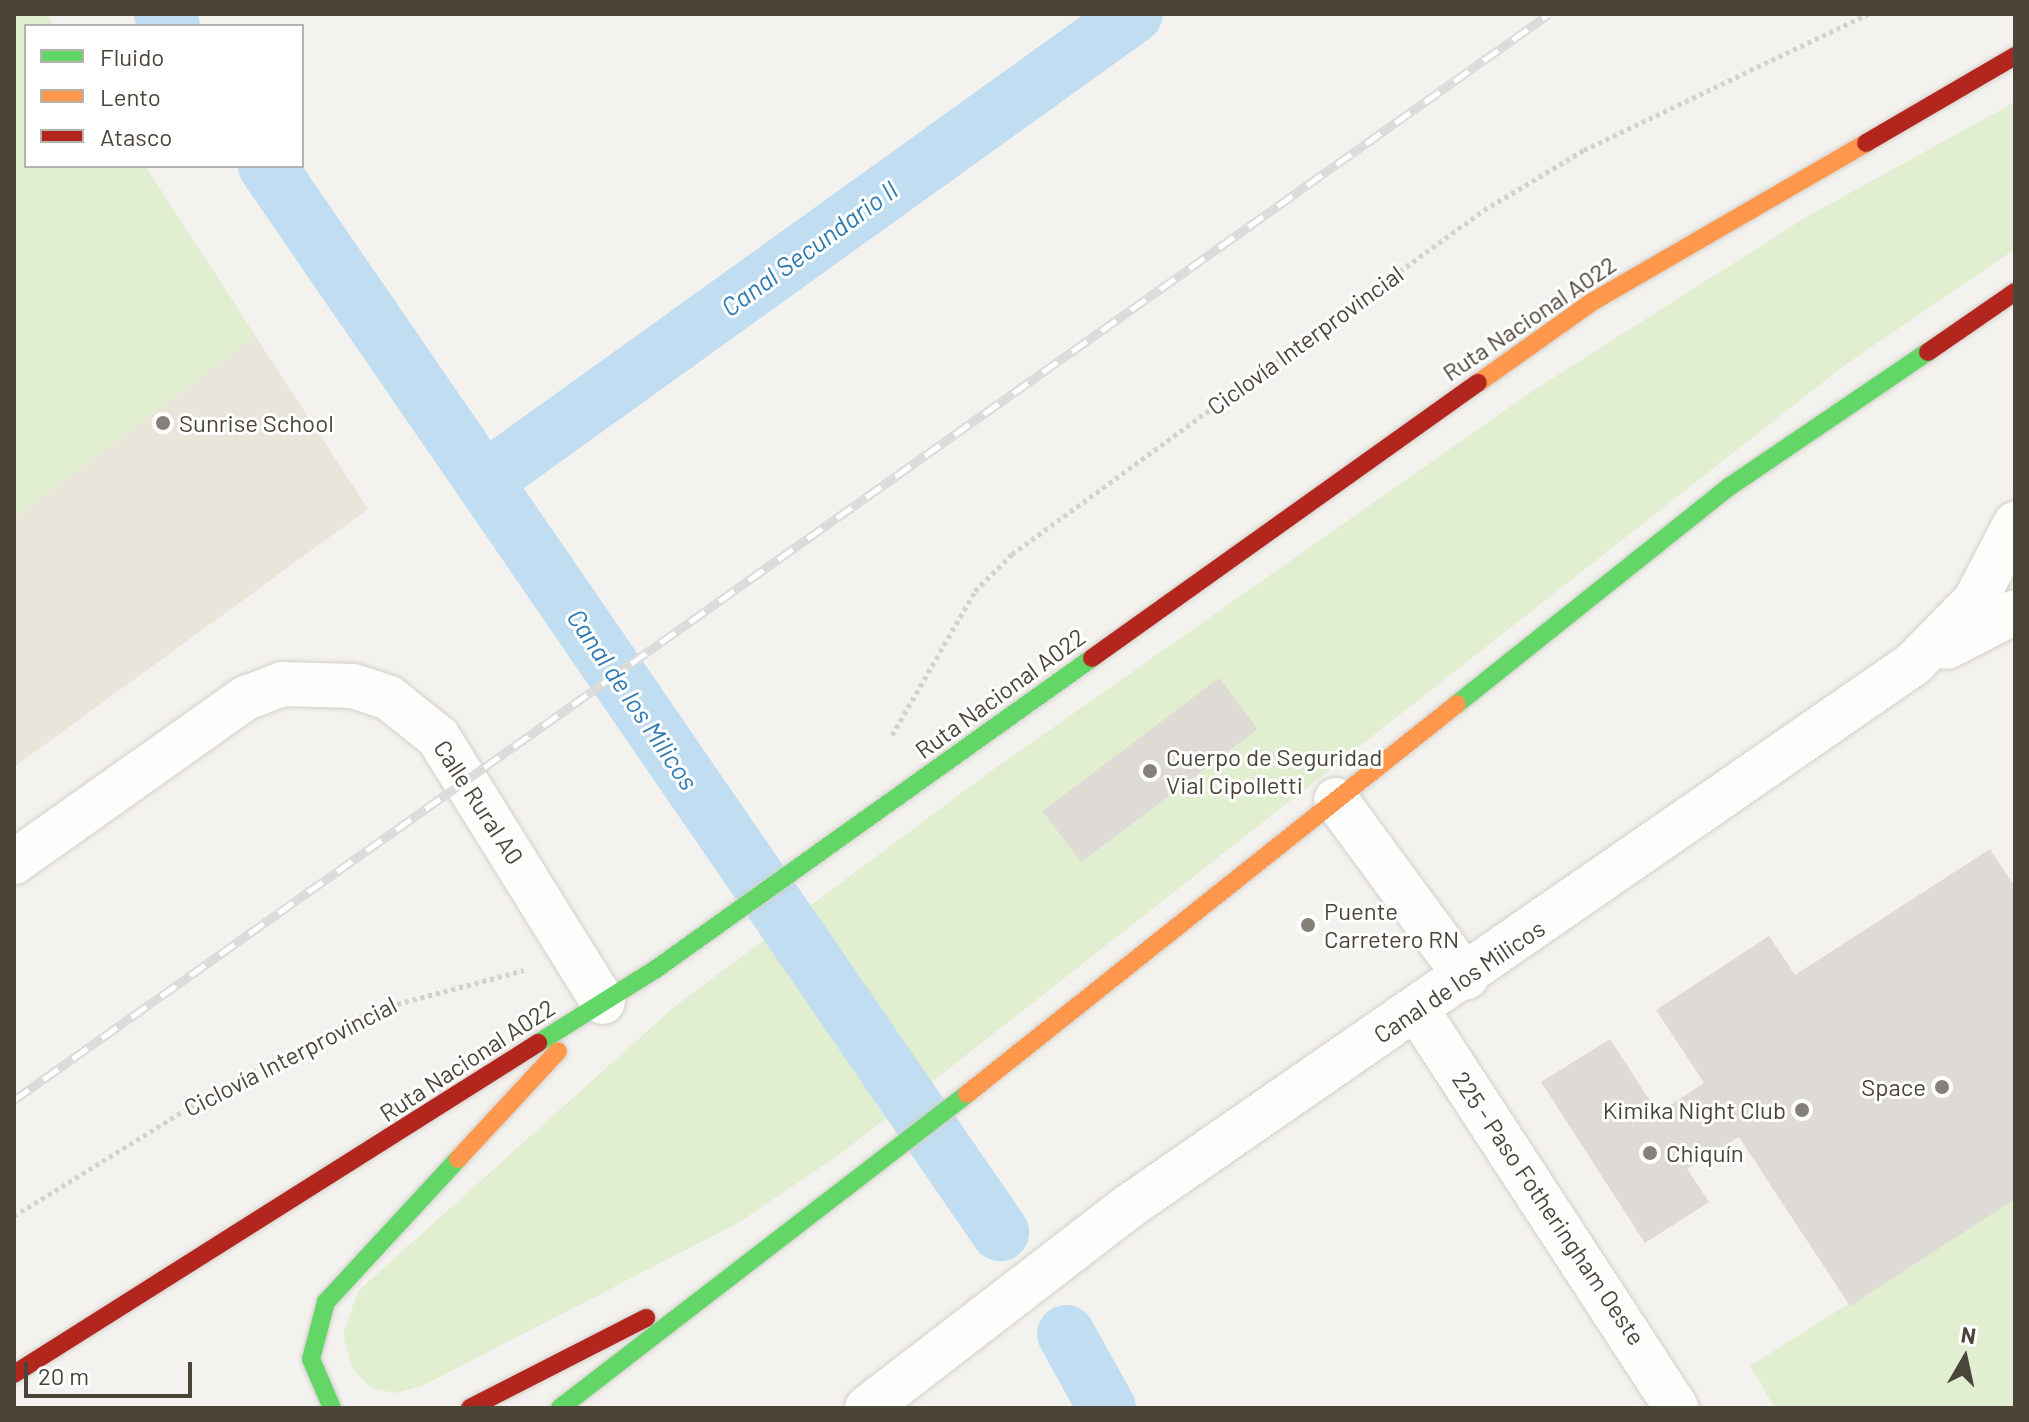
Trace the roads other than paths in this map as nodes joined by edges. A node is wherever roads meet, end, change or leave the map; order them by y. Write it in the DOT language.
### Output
graph roads {
  1 [pos="2015,56"];
  2 [pos="2015,292"];
  3 [pos="2015,524"];
  4 [pos="2015,612"];
  5 [pos="1913,664"];
  6 [pos="1336,800"];
  7 [pos="14,862"];
  8 [pos="1466,977"];
  9 [pos="603,1002"];
  10 [pos="1417,1010"];
  11 [pos="757,1261"];
  12 [pos="14,1374"];
  13 [pos="332,1408"];
  14 [pos="470,1408"];
  15 [pos="560,1408"];
  16 [pos="867,1408"];
  17 [pos="1676,1408"];
  1 -- 9 [label="highway, Ruta Nacional A022"];
  2 -- 6 [label="highway"];
  3 -- 5 [label="street, Canal de los Milicos"];
  4 -- 5 [label="street"];
  5 -- 8 [label="street, Canal de los Milicos"];
  6 -- 8 [label="street"];
  6 -- 11 [label="highway"];
  7 -- 9 [label="street, Calle Rural A0"];
  8 -- 10 [label="street, Canal de los Milicos"];
  9 -- 12 [label="highway, Ruta Nacional A022"];
  9 -- 13 [label="highway"];
  10 -- 16 [label="street, Canal de los Milicos"];
  10 -- 17 [label="street, 225 - Paso Fotheringham Oeste"];
  11 -- 14 [label="highway"];
  11 -- 15 [label="highway"];
}
